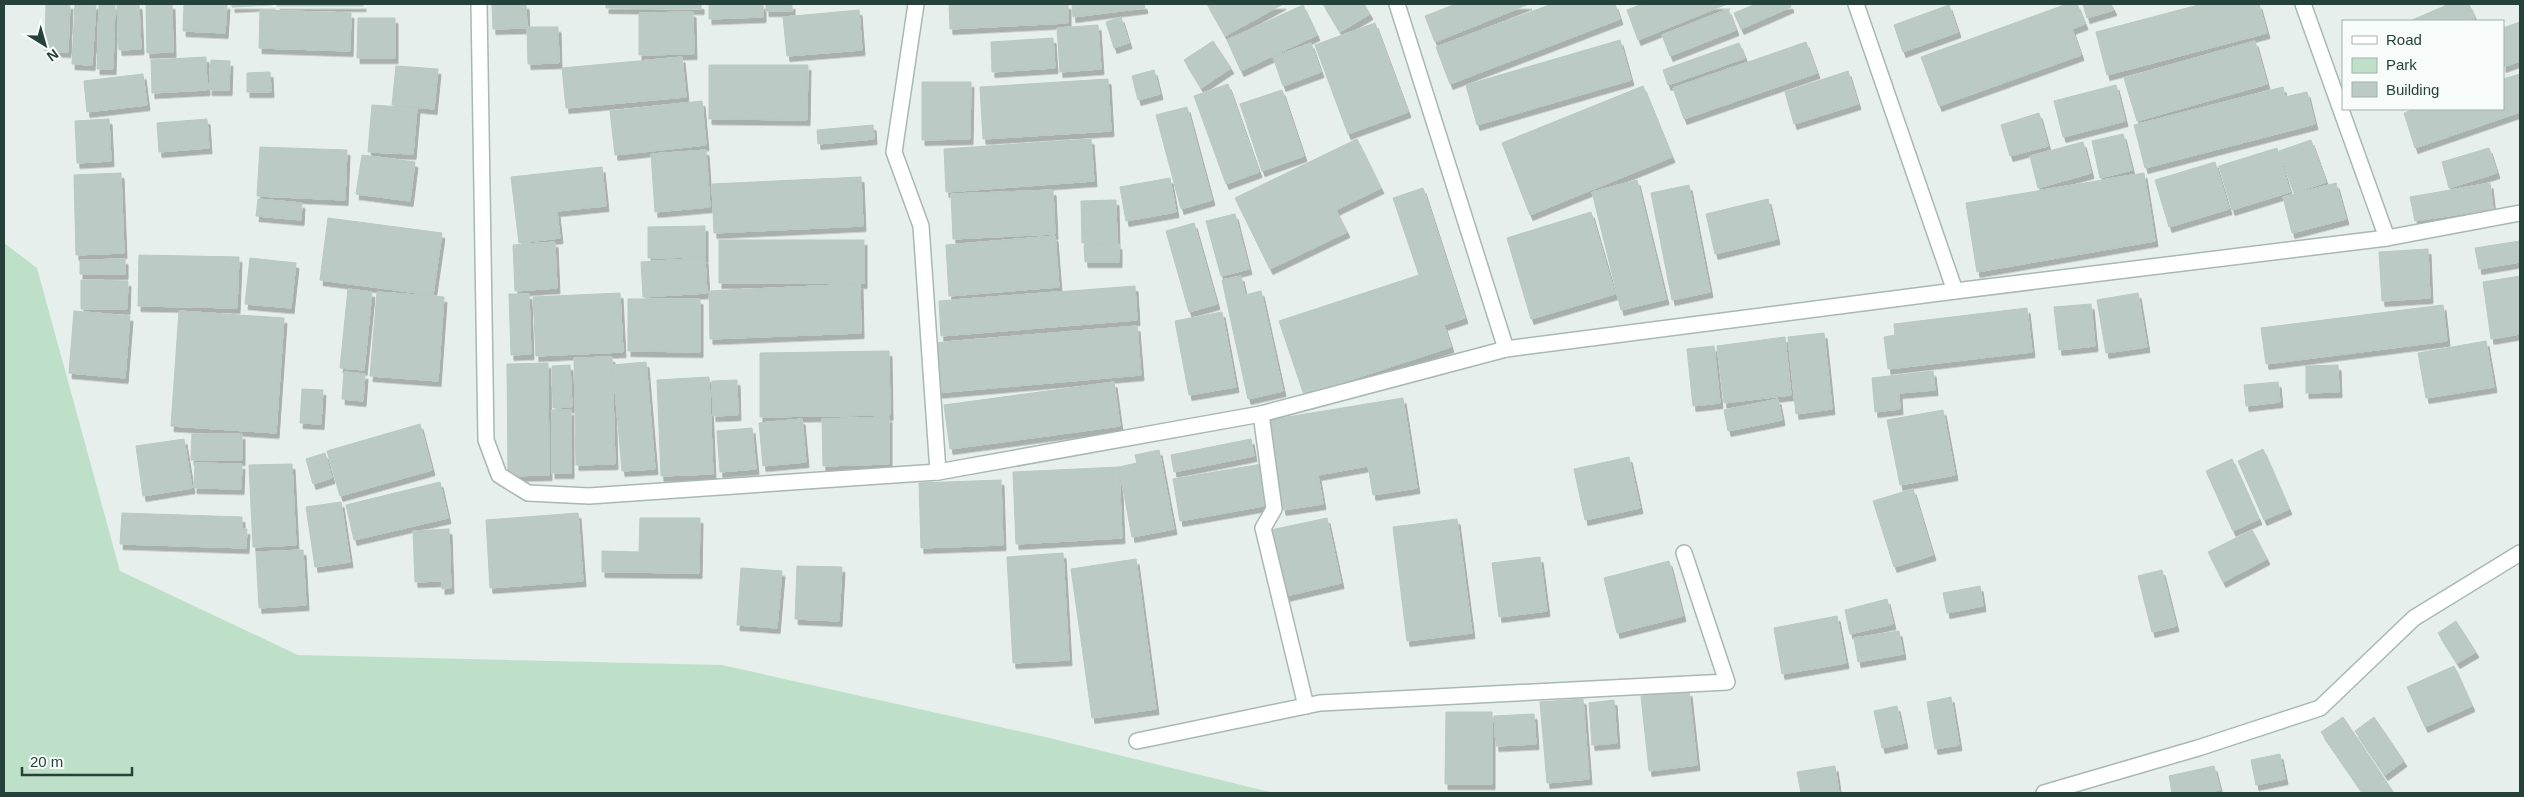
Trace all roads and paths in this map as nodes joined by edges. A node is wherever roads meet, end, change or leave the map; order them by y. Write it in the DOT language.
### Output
graph roads {
  1 [pos="479,4"];
  2 [pos="916,4"];
  3 [pos="1397,4"];
  4 [pos="1856,4"];
  5 [pos="2303,4"];
  6 [pos="2520,213"];
  7 [pos="2387,238"];
  8 [pos="1955,291"];
  9 [pos="1506,350"];
  10 [pos="1261,414"];
  11 [pos="938,472"];
  12 [pos="1684,553"];
  13 [pos="2520,553"];
  14 [pos="1306,706"];
  15 [pos="1137,741"];
  16 [pos="2044,793"];
  1 -- 11 [label="street"];
  2 -- 11 [label="street"];
  3 -- 9 [label="street"];
  4 -- 8 [label="street"];
  5 -- 7 [label="street"];
  6 -- 7 [label="street"];
  7 -- 8 [label="street"];
  8 -- 9 [label="street"];
  9 -- 10 [label="street"];
  10 -- 11 [label="street"];
  10 -- 14 [label="street"];
  12 -- 14 [label="street"];
  13 -- 16 [label="street"];
  14 -- 15 [label="street"];
}
